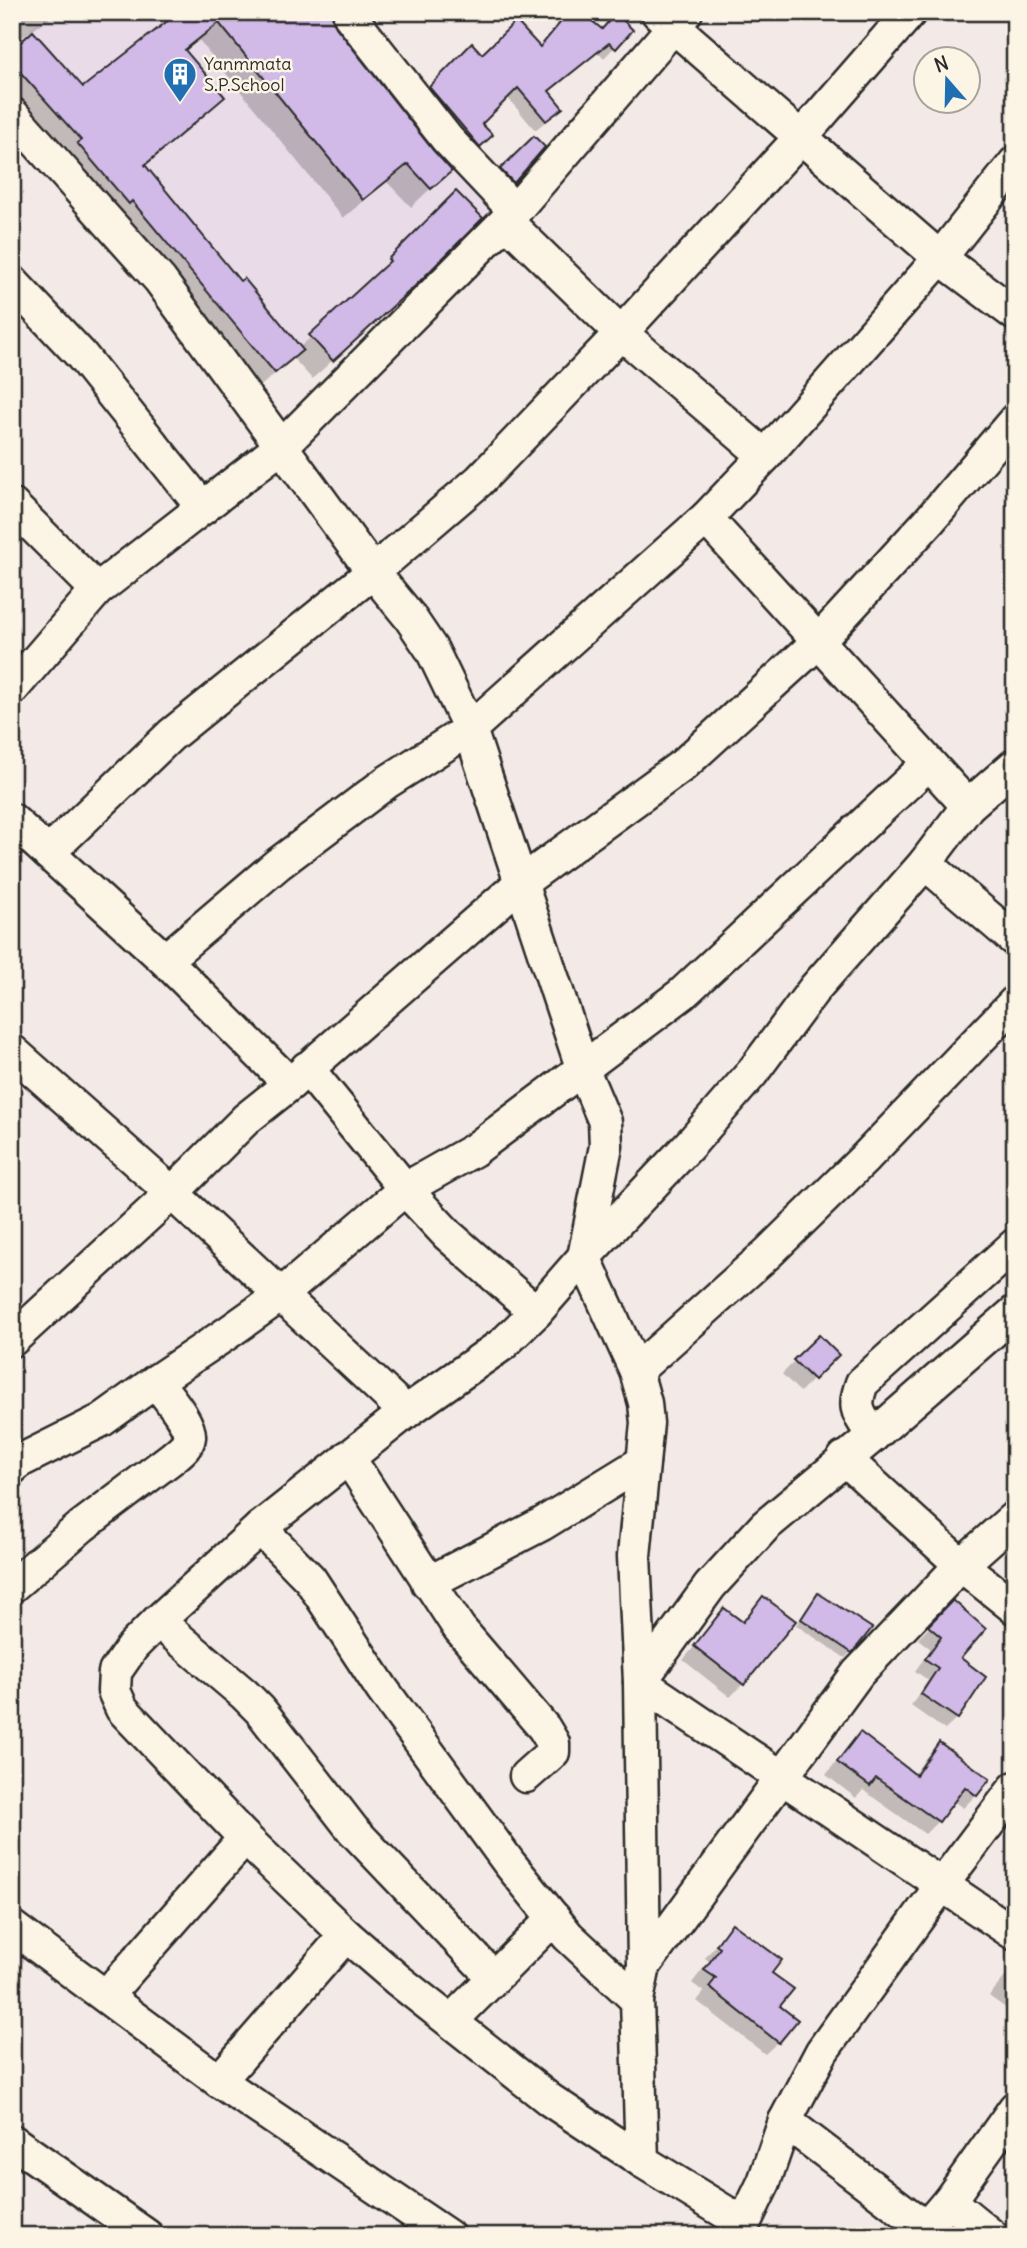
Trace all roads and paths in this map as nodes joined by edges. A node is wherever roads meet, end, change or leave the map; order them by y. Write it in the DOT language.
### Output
graph roads {
  1 [pos="350,12"];
  2 [pos="910,12"];
  3 [pos="672,17"];
  4 [pos="12,114"];
  5 [pos="801,137"];
  6 [pos="1015,163"];
  7 [pos="511,216"];
  8 [pos="940,258"];
  9 [pos="12,282"];
  10 [pos="1015,314"];
  11 [pos="621,333"];
  12 [pos="1015,420"];
  13 [pos="282,446"];
  14 [pos="765,456"];
  15 [pos="12,505"];
  16 [pos="203,508"];
  17 [pos="706,518"];
  18 [pos="373,572"];
  19 [pos="97,590"];
  20 [pos="818,641"];
  21 [pos="12,689"];
  22 [pos="470,729"];
  23 [pos="928,764"];
  24 [pos="1015,765"];
  25 [pos="968,806"];
  26 [pos="12,820"];
  27 [pos="48,853"];
  28 [pos="925,863"];
  29 [pos="522,882"];
  30 [pos="1015,940"];
  31 [pos="165,960"];
  32 [pos="1015,1003"];
  33 [pos="12,1051"];
  34 [pos="583,1070"];
  35 [pos="298,1076"];
  36 [pos="405,1189"];
  37 [pos="172,1193"];
  38 [pos="1015,1245"];
  39 [pos="583,1257"];
  40 [pos="281,1294"];
  41 [pos="1015,1311"];
  42 [pos="536,1312"];
  43 [pos="16,1331"];
  44 [pos="636,1371"];
  45 [pos="156,1381"];
  46 [pos="406,1412"];
  47 [pos="873,1436"];
  48 [pos="348,1457"];
  49 [pos="844,1458"];
  50 [pos="15,1460"];
  51 [pos="643,1462"];
  52 [pos="1015,1517"];
  53 [pos="260,1528"];
  54 [pos="961,1565"];
  55 [pos="428,1583"];
  56 [pos="12,1586"];
  57 [pos="1015,1608"];
  58 [pos="158,1621"];
  59 [pos="639,1682"];
  60 [pos="526,1776"];
  61 [pos="782,1778"];
  62 [pos="1015,1788"];
  63 [pos="245,1839"];
  64 [pos="941,1886"];
  65 [pos="554,1918"];
  66 [pos="12,1927"];
  67 [pos="1015,1934"];
  68 [pos="346,1935"];
  69 [pos="644,1966"];
  70 [pos="493,1977"];
  71 [pos="106,1996"];
  72 [pos="638,2000"];
  73 [pos="451,2021"];
  74 [pos="219,2081"];
  75 [pos="1015,2108"];
  76 [pos="786,2121"];
  77 [pos="12,2141"];
  78 [pos="642,2161"];
  79 [pos="949,2201"];
  80 [pos="741,2229"];
  81 [pos="927,2232"];
  82 [pos="147,2236"];
  83 [pos="448,2236"];
  84 [pos="992,2236"];
  1 -- 7 [label="street"];
  2 -- 5 [label="street"];
  3 -- 5 [label="street"];
  3 -- 7 [label="street"];
  4 -- 13 [label="street"];
  5 -- 8 [label="street"];
  5 -- 11 [label="street"];
  6 -- 8 [label="street"];
  7 -- 11 [label="street"];
  7 -- 13 [label="street"];
  8 -- 10 [label="street"];
  8 -- 14 [label="street"];
  9 -- 16 [label="street"];
  11 -- 14 [label="street"];
  11 -- 18 [label="street"];
  12 -- 20 [label="street"];
  13 -- 16 [label="street"];
  13 -- 18 [label="street"];
  14 -- 17 [label="street"];
  15 -- 19 [label="street"];
  16 -- 19 [label="street"];
  17 -- 20 [label="street"];
  17 -- 22 [label="street"];
  18 -- 22 [label="street"];
  18 -- 27 [label="street"];
  19 -- 21 [label="street"];
  20 -- 23 [label="street"];
  20 -- 29 [label="street"];
  22 -- 29 [label="street"];
  22 -- 31 [label="street"];
  23 -- 25 [label="street"];
  23 -- 34 [label="street"];
  24 -- 25 [label="street"];
  25 -- 28 [label="street"];
  26 -- 27 [label="street"];
  27 -- 31 [label="street"];
  28 -- 30 [label="street"];
  28 -- 39 [label="street"];
  29 -- 34 [label="street"];
  29 -- 35 [label="street"];
  31 -- 35 [label="street"];
  32 -- 44 [label="street"];
  33 -- 37 [label="street"];
  34 -- 36 [label="street"];
  34 -- 39 [label="street"];
  35 -- 36 [label="street"];
  35 -- 37 [label="street"];
  36 -- 40 [label="street"];
  36 -- 42 [label="street"];
  37 -- 40 [label="street"];
  37 -- 43 [label="street"];
  38 -- 47 [label="street"];
  39 -- 42 [label="street"];
  39 -- 44 [label="street"];
  40 -- 45 [label="street"];
  40 -- 46 [label="street"];
  41 -- 47 [label="street"];
  42 -- 46 [label="street"];
  44 -- 51 [label="street"];
  45 -- 50 [label="street"];
  45 -- 56 [label="street"];
  46 -- 48 [label="street"];
  47 -- 49 [label="street"];
  48 -- 53 [label="street"];
  48 -- 55 [label="street"];
  49 -- 54 [label="street"];
  49 -- 59 [label="street"];
  51 -- 55 [label="street"];
  51 -- 59 [label="street"];
  52 -- 54 [label="street"];
  53 -- 58 [label="street"];
  53 -- 65 [label="street"];
  54 -- 57 [label="street"];
  54 -- 61 [label="street"];
  55 -- 60 [label="street"];
  58 -- 63 [label="street"];
  58 -- 70 [label="street"];
  59 -- 61 [label="street"];
  59 -- 69 [label="street"];
  61 -- 64 [label="street"];
  61 -- 69 [label="street"];
  62 -- 64 [label="street"];
  63 -- 68 [label="street"];
  63 -- 71 [label="street"];
  64 -- 67 [label="street"];
  64 -- 76 [label="street"];
  65 -- 70 [label="street"];
  65 -- 72 [label="street"];
  66 -- 71 [label="street"];
  68 -- 73 [label="street"];
  68 -- 74 [label="street"];
  69 -- 72 [label="street"];
  70 -- 73 [label="street"];
  71 -- 74 [label="street"];
  72 -- 78 [label="street"];
  73 -- 78 [label="street"];
  74 -- 83 [label="street"];
  75 -- 79 [label="street"];
  76 -- 80 [label="street"];
  76 -- 81 [label="street"];
  77 -- 82 [label="street"];
  78 -- 80 [label="street"];
  79 -- 81 [label="street"];
  79 -- 84 [label="street"];
}
